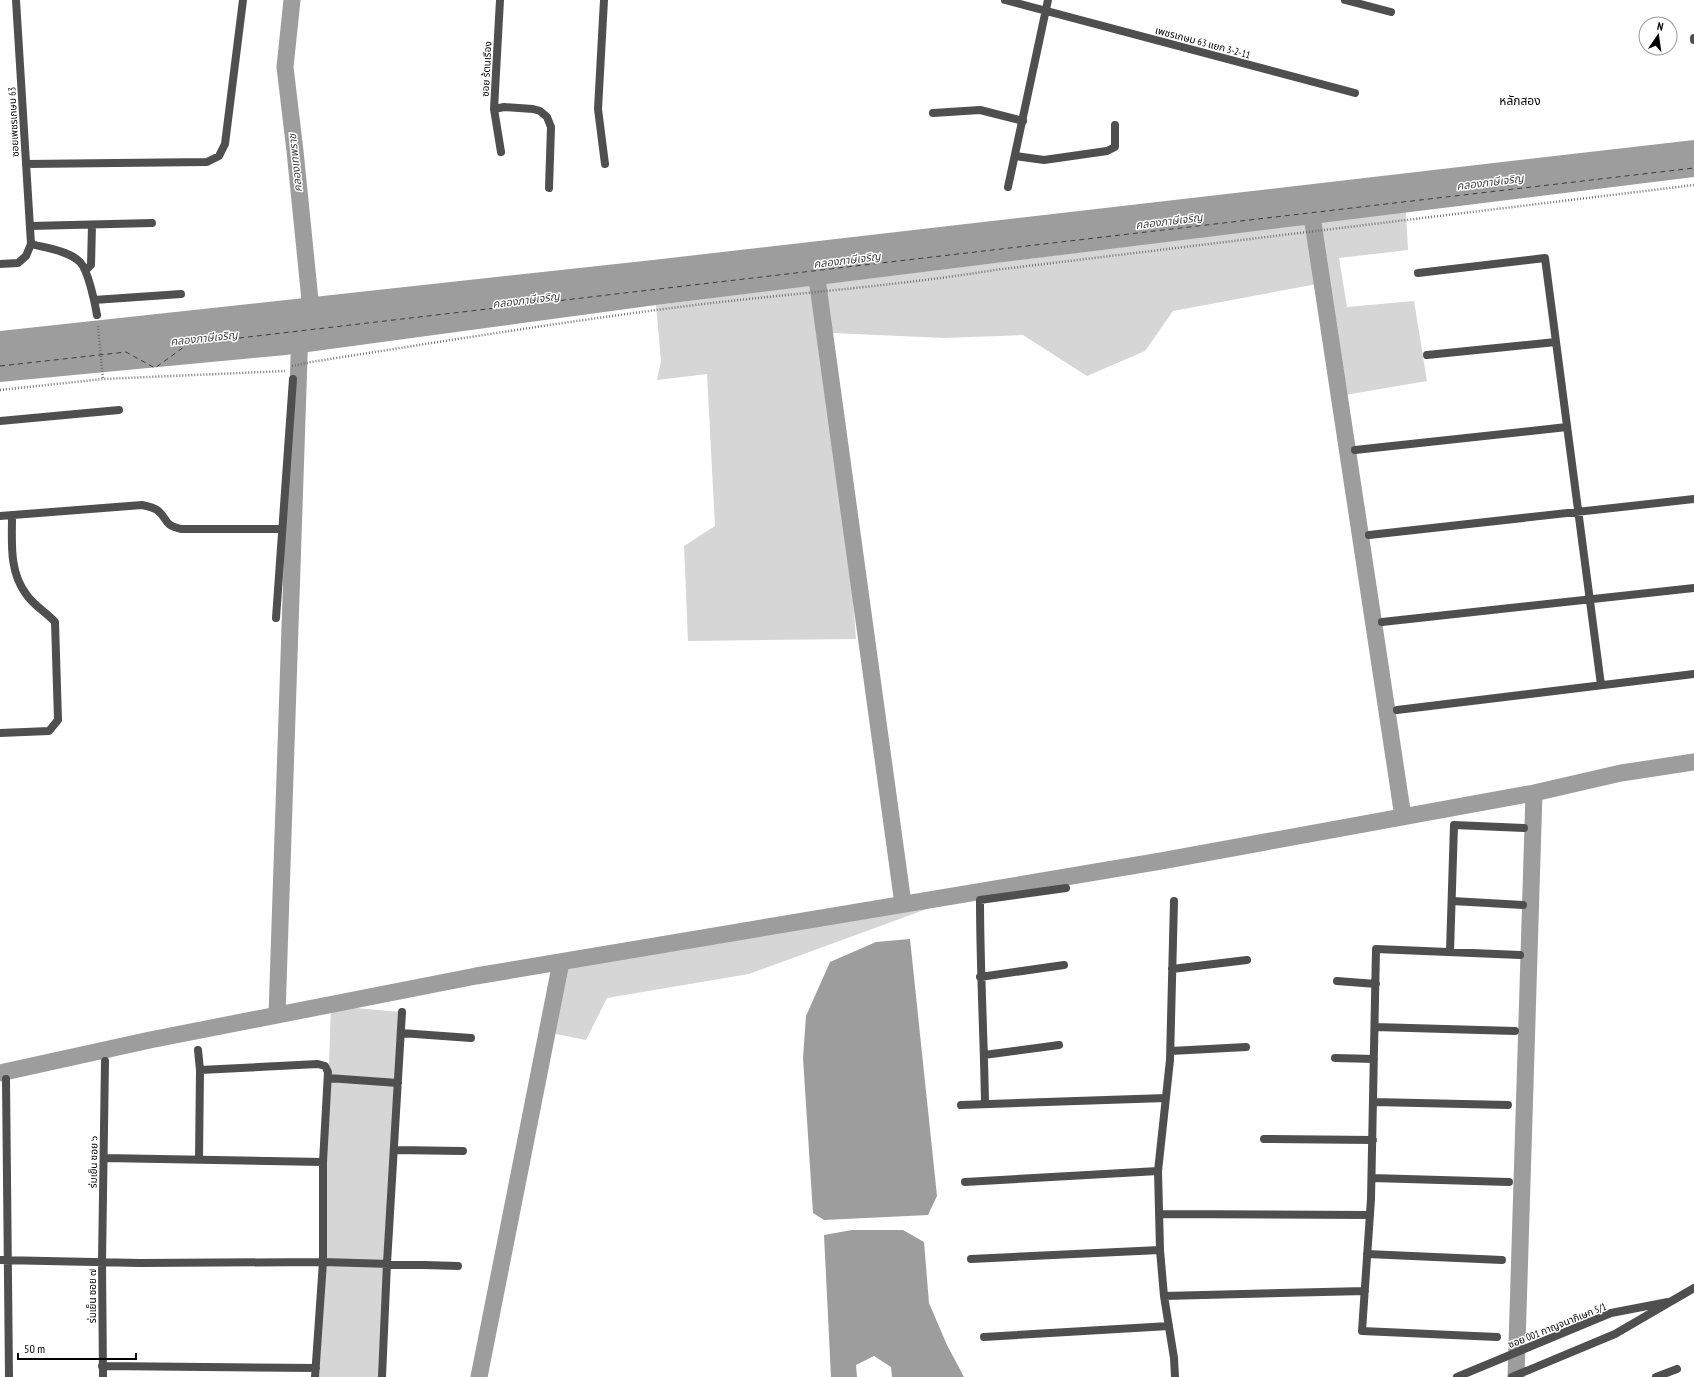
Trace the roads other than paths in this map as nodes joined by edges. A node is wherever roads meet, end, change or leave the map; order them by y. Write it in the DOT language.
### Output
graph roads {
  1 [pos="16,0"];
  2 [pos="243,0"];
  3 [pos="500,0"];
  4 [pos="604,0"];
  5 [pos="1004,0"];
  6 [pos="1048,0"];
  7 [pos="1345,0"];
  8 [pos="1046,11"];
  9 [pos="1391,12"];
  10 [pos="1355,93"];
  11 [pos="494,109"];
  12 [pos="933,113"];
  13 [pos="1022,121"];
  14 [pos="1116,125"];
  15 [pos="501,152"];
  16 [pos="1015,156"];
  17 [pos="26,164"];
  18 [pos="605,164"];
  19 [pos="1008,187"];
  20 [pos="549,188"];
  21 [pos="152,223"];
  22 [pos="92,225"];
  23 [pos="30,226"];
  24 [pos="31,244"];
  25 [pos="0,264"];
  26 [pos="86,270"];
  27 [pos="1418,273"];
  28 [pos="180,294"];
  29 [pos="94,300"];
  30 [pos="97,315"];
  31 [pos="1556,342"];
  32 [pos="1427,355"];
  33 [pos="292,379"];
  34 [pos="119,410"];
  35 [pos="0,421"];
  36 [pos="1567,427"];
  37 [pos="1354,450"];
  38 [pos="1694,499"];
  39 [pos="1578,512"];
  40 [pos="0,516"];
  41 [pos="12,516"];
  42 [pos="282,529"];
  43 [pos="1369,536"];
  44 [pos="1694,588"];
  45 [pos="1589,600"];
  46 [pos="276,618"];
  47 [pos="1382,622"];
  48 [pos="1694,674"];
  49 [pos="1601,685"];
  50 [pos="1397,710"];
  51 [pos="0,733"];
  52 [pos="1524,828"];
  53 [pos="1066,888"];
  54 [pos="1174,901"];
  55 [pos="1452,901"];
  56 [pos="1524,904"];
  57 [pos="1450,951"];
  58 [pos="1520,954"];
  59 [pos="1247,960"];
  60 [pos="1064,965"];
  61 [pos="1172,968"];
  62 [pos="980,977"];
  63 [pos="1337,981"];
  64 [pos="1376,984"];
  65 [pos="402,1012"];
  66 [pos="1375,1027"];
  67 [pos="1515,1031"];
  68 [pos="401,1033"];
  69 [pos="471,1038"];
  70 [pos="1059,1045"];
  71 [pos="1246,1047"];
  72 [pos="198,1050"];
  73 [pos="1171,1051"];
  74 [pos="984,1055"];
  75 [pos="1334,1058"];
  76 [pos="1374,1059"];
  77 [pos="105,1061"];
  78 [pos="200,1070"];
  79 [pos="328,1078"];
  80 [pos="6,1079"];
  81 [pos="398,1083"];
  82 [pos="1166,1098"];
  83 [pos="1373,1102"];
  84 [pos="985,1104"];
  85 [pos="961,1105"];
  86 [pos="1508,1105"];
  87 [pos="1264,1139"];
  88 [pos="1372,1140"];
  89 [pos="394,1150"];
  90 [pos="463,1151"];
  91 [pos="3,1156"];
  92 [pos="104,1158"];
  93 [pos="198,1159"];
  94 [pos="323,1162"];
  95 [pos="1158,1171"];
  96 [pos="1372,1178"];
  97 [pos="965,1182"];
  98 [pos="1510,1182"];
  99 [pos="1158,1214"];
  100 [pos="1370,1215"];
  101 [pos="1160,1250"];
  102 [pos="1367,1254"];
  103 [pos="971,1259"];
  104 [pos="3,1260"];
  105 [pos="1502,1260"];
  106 [pos="102,1262"];
  107 [pos="323,1262"];
  108 [pos="387,1263"];
  109 [pos="458,1266"];
  110 [pos="1694,1288"];
  111 [pos="1365,1291"];
  112 [pos="1164,1296"];
  113 [pos="1668,1302"];
  114 [pos="1169,1326"];
  115 [pos="984,1337"];
  116 [pos="1497,1337"];
  117 [pos="102,1366"];
  118 [pos="316,1368"];
  119 [pos="1677,1368"];
  120 [pos="9,1377"];
  121 [pos="103,1377"];
  122 [pos="316,1377"];
  123 [pos="382,1377"];
  124 [pos="1175,1377"];
  125 [pos="1457,1377"];
  126 [pos="1512,1377"];
  127 [pos="1656,1377"];
  1 -- 17 [label="street, ซอยเพชรเกษม 63"];
  2 -- 17 [label="street"];
  3 -- 11 [label="street, ซอย ร้ตนเรึอง"];
  4 -- 18 [label="street"];
  5 -- 8 [label="street, เพชรเกษม 63 แยก 3-2-11"];
  6 -- 8 [label="street"];
  7 -- 9 [label="street"];
  8 -- 10 [label="street, เพชรเกษม 63 แยก 3-2-11"];
  8 -- 13 [label="street"];
  11 -- 15 [label="street"];
  11 -- 20 [label="street, ซอย ร้ตนเรึอง"];
  12 -- 13 [label="street"];
  13 -- 16 [label="street"];
  14 -- 16 [label="street"];
  16 -- 19 [label="street"];
  17 -- 23 [label="street, ซอยเพชรเกษม 63"];
  21 -- 22 [label="street"];
  22 -- 23 [label="street"];
  22 -- 26 [label="street"];
  23 -- 24 [label="street, ซอยเพชรเกษม 63"];
  24 -- 25 [label="street"];
  24 -- 26 [label="street"];
  26 -- 29 [label="street"];
  27 -- 31 [label="street"];
  28 -- 29 [label="street"];
  29 -- 30 [label="street"];
  31 -- 32 [label="street"];
  31 -- 36 [label="street"];
  33 -- 42 [label="street"];
  34 -- 35 [label="street"];
  36 -- 37 [label="street"];
  36 -- 39 [label="street"];
  38 -- 39 [label="street"];
  39 -- 43 [label="street"];
  39 -- 45 [label="street"];
  40 -- 41 [label="street"];
  41 -- 42 [label="street"];
  41 -- 51 [label="street"];
  42 -- 46 [label="street"];
  44 -- 45 [label="street"];
  45 -- 47 [label="street"];
  45 -- 49 [label="street"];
  48 -- 49 [label="street"];
  49 -- 50 [label="street"];
  52 -- 55 [label="street"];
  53 -- 62 [label="street"];
  54 -- 61 [label="street"];
  55 -- 56 [label="street"];
  55 -- 57 [label="street"];
  57 -- 58 [label="street"];
  57 -- 64 [label="street"];
  59 -- 61 [label="street"];
  60 -- 62 [label="street"];
  61 -- 73 [label="street"];
  62 -- 74 [label="street"];
  63 -- 64 [label="street"];
  64 -- 66 [label="street"];
  65 -- 68 [label="street"];
  66 -- 67 [label="street"];
  66 -- 76 [label="street"];
  68 -- 69 [label="street"];
  68 -- 81 [label="street"];
  70 -- 74 [label="street"];
  71 -- 73 [label="street"];
  72 -- 78 [label="street"];
  73 -- 82 [label="street"];
  74 -- 84 [label="street"];
  75 -- 76 [label="street"];
  76 -- 83 [label="street"];
  77 -- 92 [label="street, ร่มเย็น ซอย ๖"];
  78 -- 79 [label="street"];
  78 -- 93 [label="street"];
  79 -- 81 [label="street"];
  79 -- 94 [label="street"];
  80 -- 91 [label="street"];
  81 -- 89 [label="street"];
  82 -- 84 [label="street"];
  82 -- 95 [label="street"];
  83 -- 86 [label="street"];
  83 -- 88 [label="street"];
  84 -- 85 [label="street"];
  87 -- 88 [label="street"];
  88 -- 96 [label="street"];
  89 -- 90 [label="street"];
  89 -- 108 [label="street"];
  91 -- 104 [label="street"];
  92 -- 93 [label="street"];
  92 -- 106 [label="street, ร่มเย็น ซอย ๖"];
  93 -- 94 [label="street"];
  94 -- 107 [label="street"];
  95 -- 97 [label="street"];
  95 -- 99 [label="street"];
  96 -- 98 [label="street"];
  96 -- 100 [label="street"];
  99 -- 100 [label="street"];
  99 -- 101 [label="street"];
  100 -- 102 [label="street"];
  101 -- 103 [label="street"];
  101 -- 112 [label="street"];
  102 -- 105 [label="street"];
  102 -- 111 [label="street"];
  104 -- 106 [label="street"];
  104 -- 120 [label="street"];
  106 -- 107 [label="street"];
  106 -- 117 [label="street, ร่มเย็น ซอย ๗"];
  107 -- 108 [label="street"];
  107 -- 118 [label="street"];
  108 -- 109 [label="street"];
  108 -- 123 [label="street"];
  110 -- 113 [label="street, ซอย 001 กาญจนาภิเษก 5/1"];
  111 -- 112 [label="street"];
  111 -- 116 [label="street"];
  112 -- 114 [label="street"];
  113 -- 125 [label="street, ซอย 001 กาญจนาภิเษก 5/1"];
  113 -- 126 [label="street, ซอย 001 กาญจนาภิเษก 5/1"];
  114 -- 115 [label="street"];
  114 -- 124 [label="street"];
  117 -- 118 [label="street"];
  117 -- 121 [label="street, ร่มเย็น ซอย ๗"];
  118 -- 122 [label="street"];
  119 -- 127 [label="street"];
}
